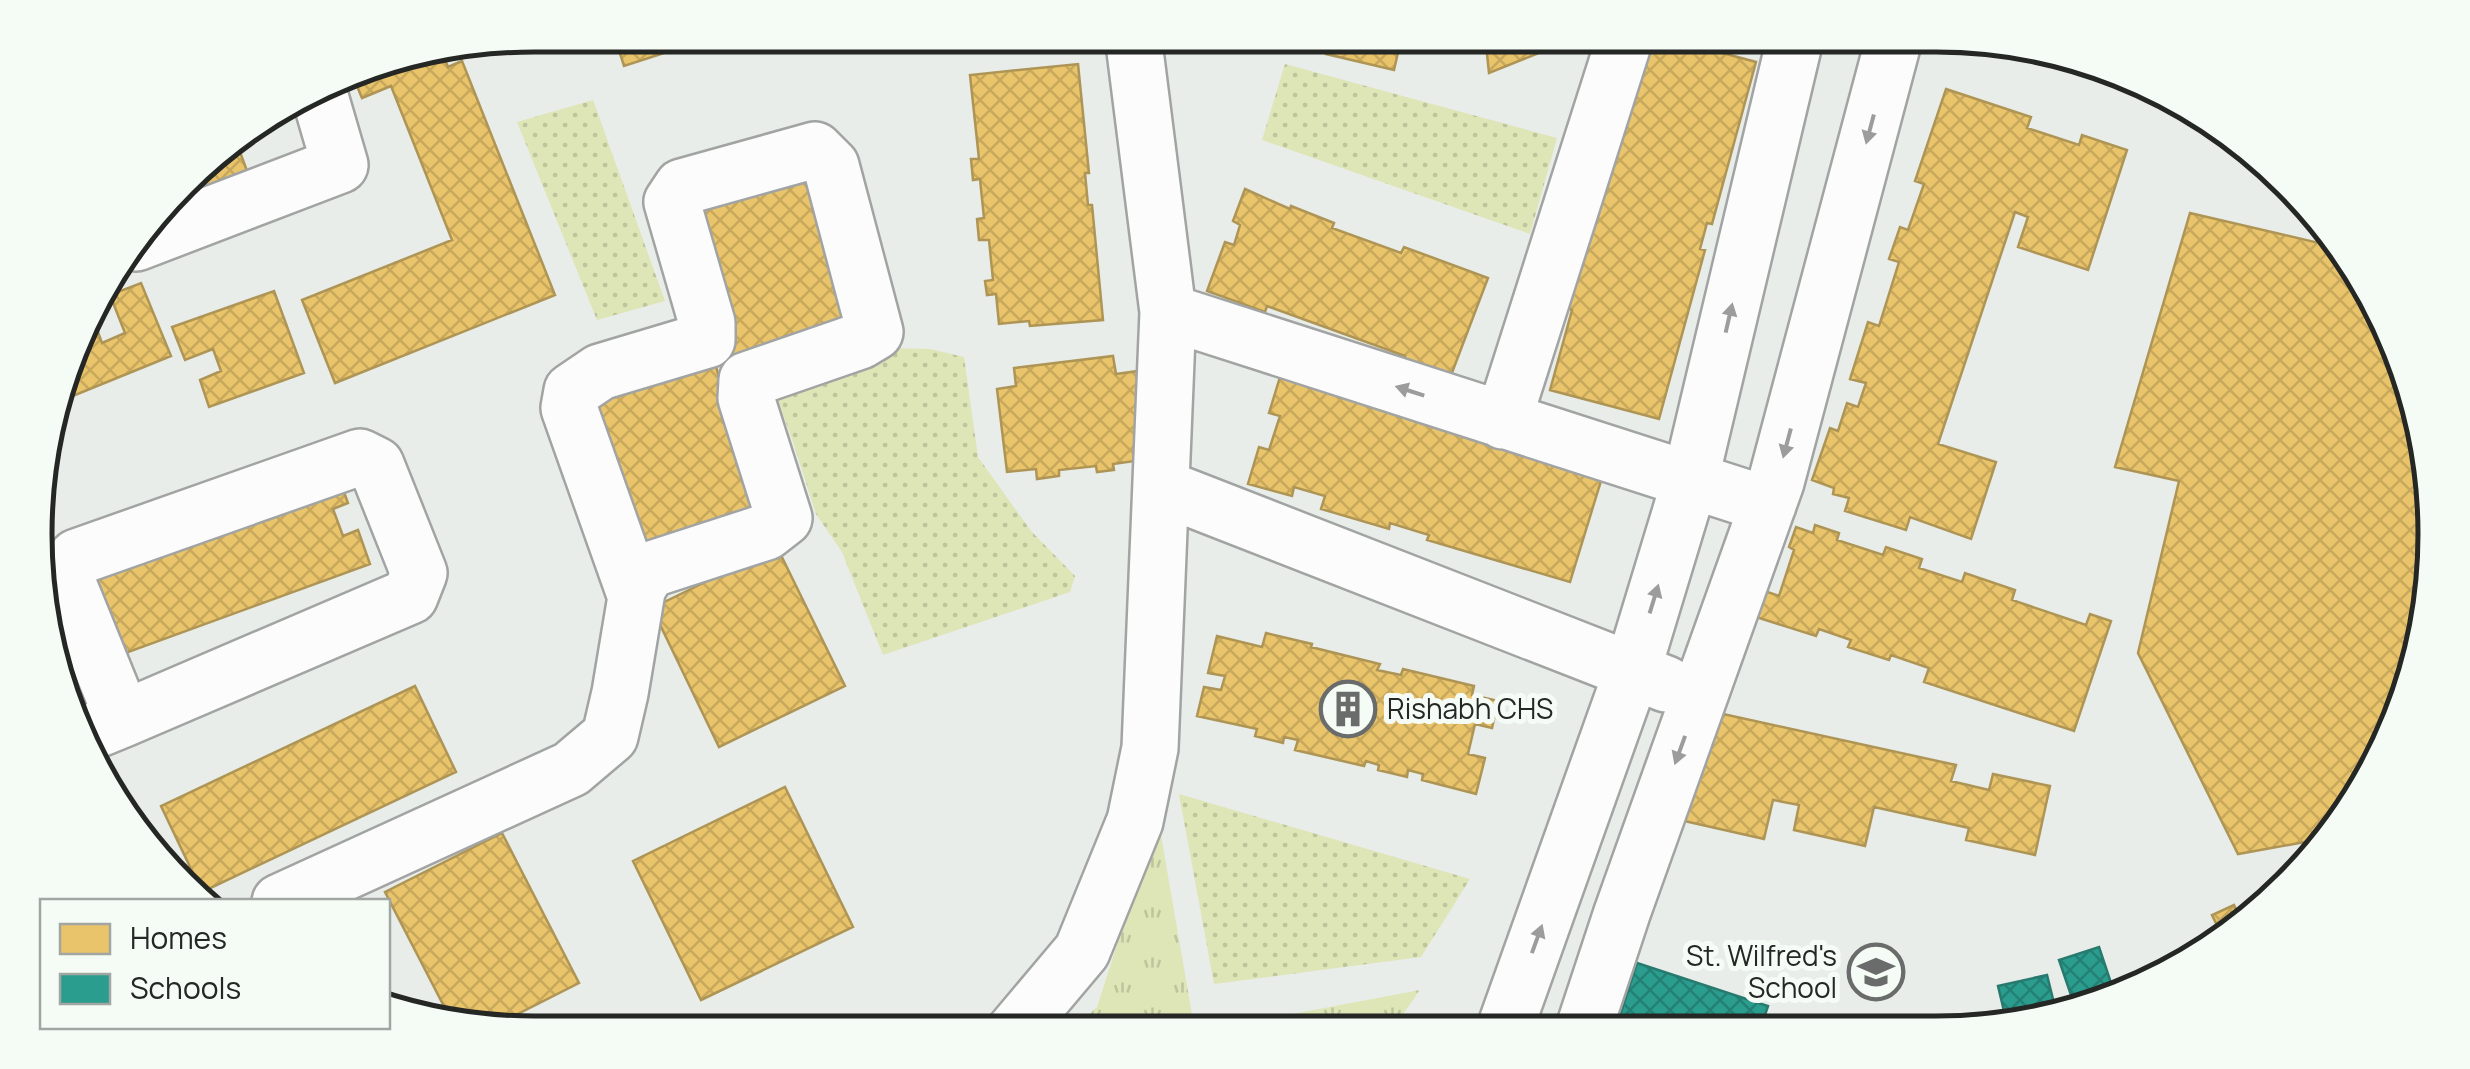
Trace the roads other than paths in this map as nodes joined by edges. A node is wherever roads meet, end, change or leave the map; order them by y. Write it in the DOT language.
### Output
graph roads {
  1 [pos="1135,52"];
  2 [pos="1620,52"];
  3 [pos="1792,52"];
  4 [pos="1890,52"];
  5 [pos="322,102"];
  6 [pos="157,235"];
  7 [pos="1168,312"];
  8 [pos="1503,421"];
  9 [pos="1690,482"];
  10 [pos="1160,487"];
  11 [pos="1768,505"];
  12 [pos="636,597"];
  13 [pos="1632,672"];
  14 [pos="1700,696"];
  15 [pos="103,727"];
  16 [pos="287,899"];
  17 [pos="1027,1016"];
  18 [pos="1509,1016"];
  19 [pos="1588,1016"];
  1 -- 7 [label="street"];
  2 -- 8 [label="street"];
  9 -- 3 [label="street, one-way"];
  4 -- 11 [label="street, one-way"];
  5 -- 6 [label="street"];
  8 -- 7 [label="street, one-way"];
  7 -- 10 [label="street"];
  8 -- 9 [label="street"];
  9 -- 11 [label="street"];
  13 -- 9 [label="street, one-way"];
  10 -- 13 [label="street"];
  10 -- 17 [label="street"];
  11 -- 14 [label="street"];
  12 -- 12 [label="street"];
  12 -- 16 [label="street"];
  13 -- 14 [label="street"];
  18 -- 13 [label="street, one-way"];
  14 -- 19 [label="street, one-way"];
  15 -- 15 [label="street"];
}
